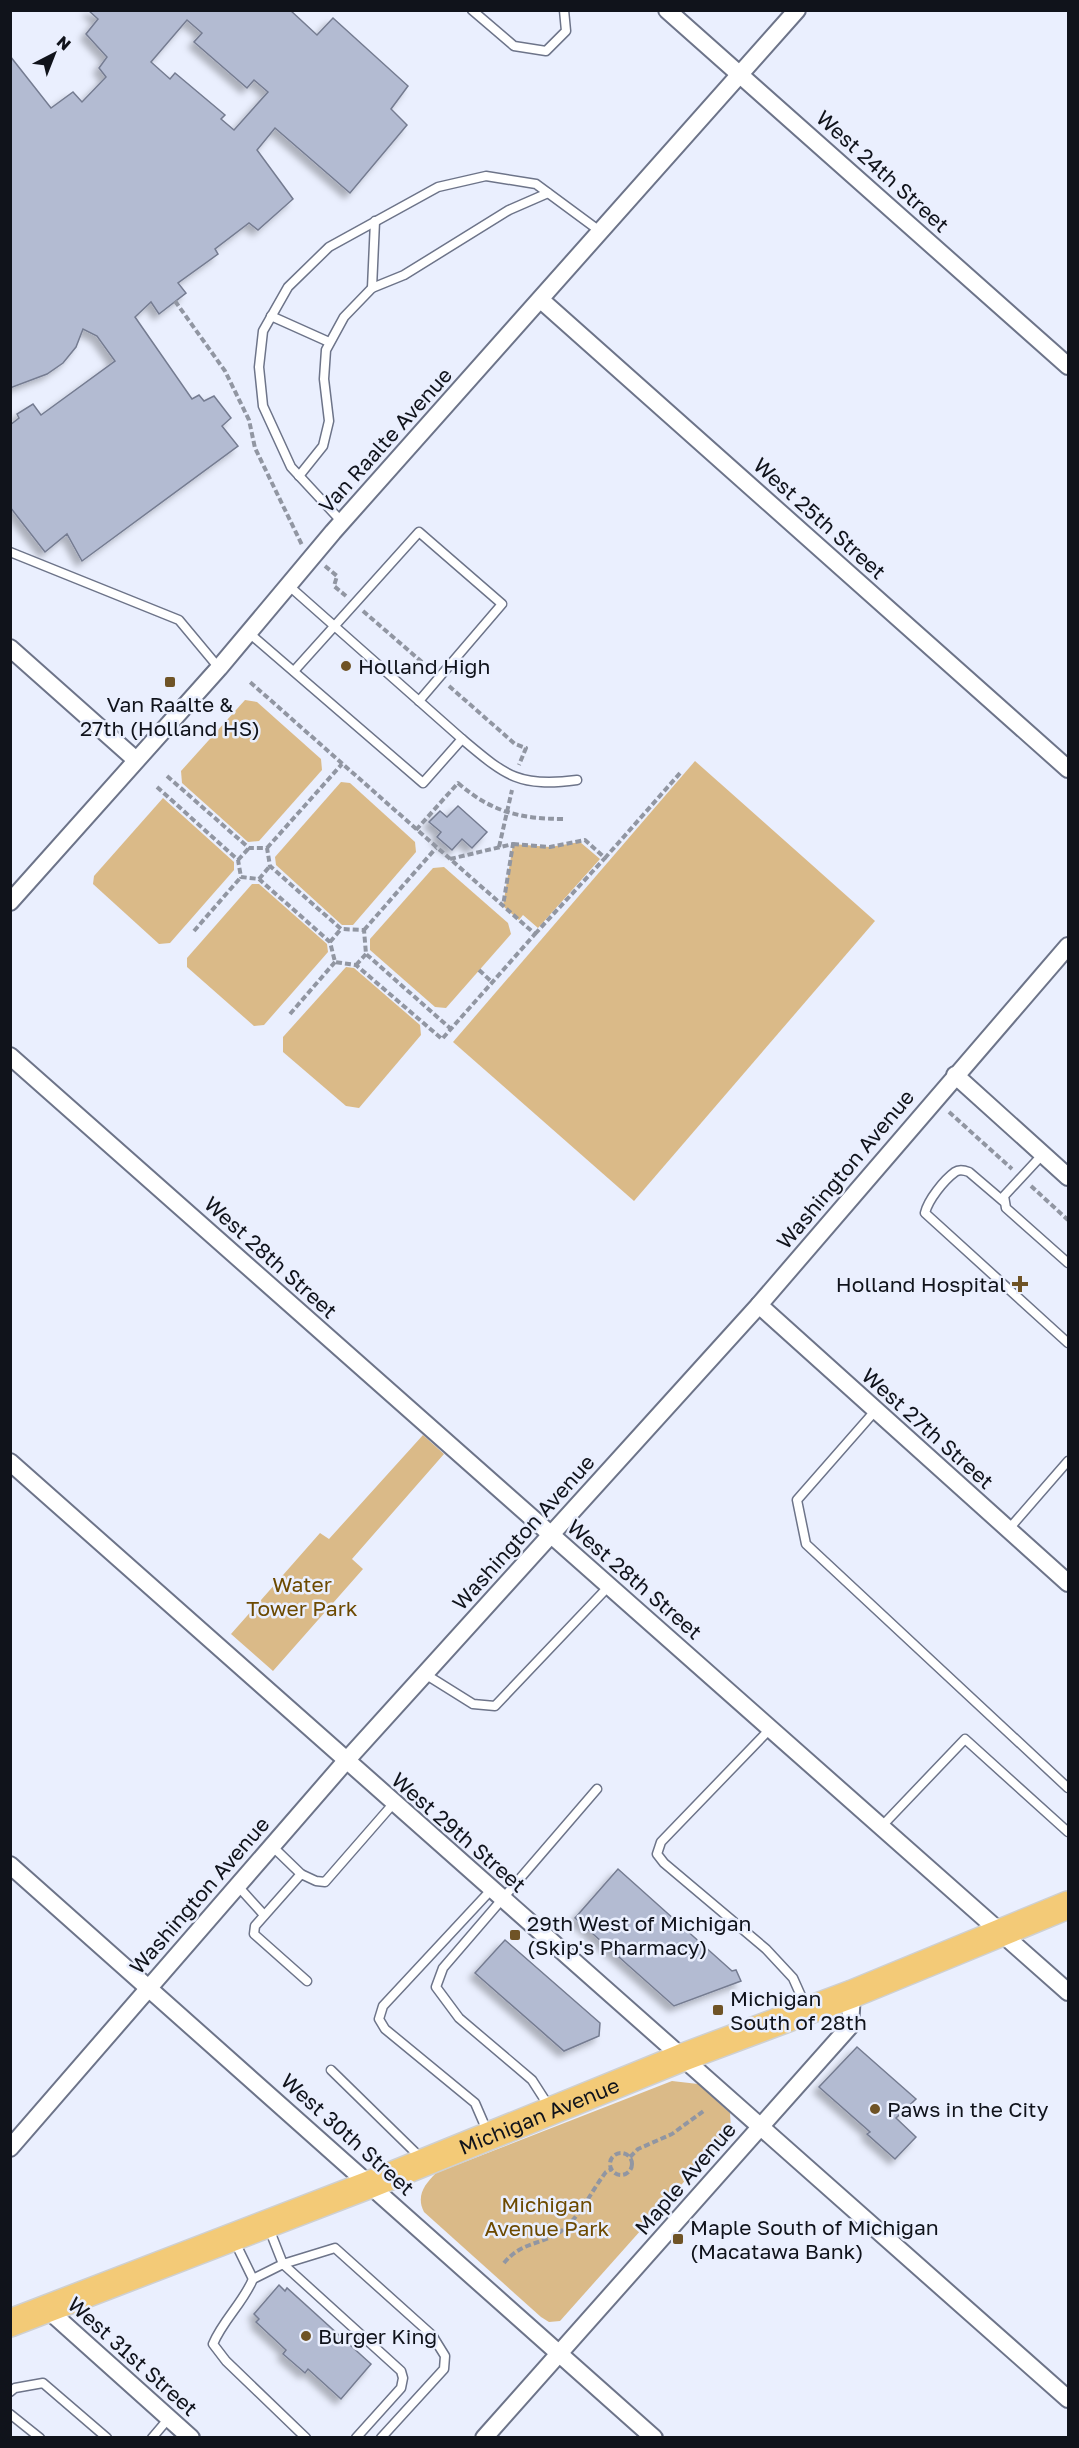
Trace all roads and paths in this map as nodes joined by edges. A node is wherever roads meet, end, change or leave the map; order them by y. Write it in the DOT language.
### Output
graph roads {
  1 [pos="472,10"];
  2 [pos="564,10"];
  3 [pos="668,10"];
  4 [pos="797,10"];
  5 [pos="741,75"];
  6 [pos="548,193"];
  7 [pos="375,221"];
  8 [pos="601,233"];
  9 [pos="372,288"];
  10 [pos="541,300"];
  11 [pos="271,316"];
  12 [pos="329,342"];
  13 [pos="1068,366"];
  14 [pos="299,476"];
  15 [pos="342,522"];
  16 [pos="10,552"];
  17 [pos="288,585"];
  18 [pos="334,626"];
  19 [pos="249,633"];
  20 [pos="10,648"];
  21 [pos="219,668"];
  22 [pos="294,671"];
  23 [pos="250,682"];
  24 [pos="419,701"];
  25 [pos="462,739"];
  26 [pos="526,748"];
  27 [pos="136,760"];
  28 [pos="342,764"];
  29 [pos="1068,769"];
  30 [pos="681,772"];
  31 [pos="167,776"];
  32 [pos="515,778"];
  33 [pos="577,780"];
  34 [pos="157,787"];
  35 [pos="506,812"];
  36 [pos="564,819"];
  37 [pos="416,830"];
  38 [pos="513,844"];
  39 [pos="249,848"];
  40 [pos="267,848"];
  41 [pos="436,848"];
  42 [pos="499,848"];
  43 [pos="605,858"];
  44 [pos="449,859"];
  45 [pos="238,860"];
  46 [pos="270,866"];
  47 [pos="241,877"];
  48 [pos="259,879"];
  49 [pos="10,902"];
  50 [pos="503,906"];
  51 [pos="340,929"];
  52 [pos="364,930"];
  53 [pos="194,931"];
  54 [pos="535,934"];
  55 [pos="330,942"];
  56 [pos="1068,946"];
  57 [pos="366,954"];
  58 [pos="335,962"];
  59 [pos="356,965"];
  60 [pos="479,970"];
  61 [pos="492,983"];
  62 [pos="290,1014"];
  63 [pos="452,1029"];
  64 [pos="10,1056"];
  65 [pos="955,1076"];
  66 [pos="935,1100"];
  67 [pos="1043,1154"];
  68 [pos="1022,1177"];
  69 [pos="1068,1177"];
  70 [pos="1004,1202"];
  71 [pos="1068,1220"];
  72 [pos="1068,1263"];
  73 [pos="759,1305"];
  74 [pos="1068,1343"];
  75 [pos="875,1411"];
  76 [pos="1068,1461"];
  77 [pos="10,1462"];
  78 [pos="1008,1530"];
  79 [pos="551,1535"];
  80 [pos="1068,1583"];
  81 [pos="609,1586"];
  82 [pos="425,1674"];
  83 [pos="770,1729"];
  84 [pos="345,1762"];
  85 [pos="1068,1788"];
  86 [pos="597,1789"];
  87 [pos="393,1804"];
  88 [pos="881,1827"];
  89 [pos="1068,1832"];
  90 [pos="272,1846"];
  91 [pos="11,1867"];
  92 [pos="301,1874"];
  93 [pos="237,1885"];
  94 [pos="496,1895"];
  95 [pos="1068,1905"];
  96 [pos="264,1914"];
  97 [pos="1001,1933"];
  98 [pos="307,1981"];
  99 [pos="148,1987"];
  100 [pos="1068,1992"];
  101 [pos="852,1994"];
  102 [pos="807,2011"];
  103 [pos="681,2058"];
  104 [pos="331,2070"];
  105 [pos="705,2110"];
  106 [pos="552,2111"];
  107 [pos="760,2126"];
  108 [pos="489,2136"];
  109 [pos="10,2148"];
  110 [pos="630,2157"];
  111 [pos="425,2162"];
  112 [pos="612,2169"];
  113 [pos="371,2184"];
  114 [pos="267,2224"];
  115 [pos="233,2237"];
  116 [pos="504,2263"];
  117 [pos="283,2264"];
  118 [pos="253,2279"];
  119 [pos="46,2308"];
  120 [pos="10,2323"];
  121 [pos="559,2354"];
  122 [pos="10,2392"];
  123 [pos="1068,2399"];
  124 [pos="10,2414"];
  125 [pos="169,2418"];
  126 [pos="40,2438"];
  127 [pos="107,2438"];
  128 [pos="152,2438"];
  129 [pos="191,2438"];
  130 [pos="306,2438"];
  131 [pos="356,2438"];
  132 [pos="381,2438"];
  133 [pos="484,2438"];
  134 [pos="654,2438"];
  1 -- 2 [label="lane"];
  3 -- 5 [label="street, West 24th Street"];
  4 -- 5 [label="street, Van Raalte Avenue"];
  5 -- 8 [label="street, Van Raalte Avenue"];
  5 -- 13 [label="street, West 24th Street"];
  6 -- 7 [label="lane"];
  6 -- 8 [label="lane"];
  6 -- 9 [label="lane"];
  7 -- 9 [label="lane"];
  7 -- 11 [label="lane"];
  8 -- 10 [label="street, Van Raalte Avenue"];
  9 -- 12 [label="lane"];
  10 -- 15 [label="street, Van Raalte Avenue"];
  10 -- 29 [label="street, West 25th Street"];
  11 -- 12 [label="lane"];
  11 -- 14 [label="lane"];
  12 -- 14 [label="lane"];
  14 -- 15 [label="lane"];
  15 -- 17 [label="street, Van Raalte Avenue"];
  16 -- 21 [label="lane"];
  17 -- 18 [label="lane"];
  17 -- 19 [label="street, Van Raalte Avenue"];
  18 -- 22 [label="lane"];
  18 -- 24 [label="lane"];
  18 -- 24 [label="lane"];
  19 -- 21 [label="street, Van Raalte Avenue"];
  19 -- 22 [label="lane"];
  20 -- 27 [label="street"];
  21 -- 27 [label="street, Van Raalte Avenue"];
  22 -- 25 [label="lane"];
  23 -- 28 [label="path"];
  24 -- 25 [label="lane"];
  25 -- 32 [label="lane"];
  26 -- 32 [label="path"];
  27 -- 49 [label="street, Van Raalte Avenue"];
  28 -- 37 [label="path"];
  28 -- 40 [label="path"];
  30 -- 43 [label="path"];
  31 -- 39 [label="path"];
  32 -- 33 [label="lane"];
  32 -- 35 [label="path"];
  34 -- 45 [label="path"];
  35 -- 36 [label="path"];
  35 -- 37 [label="path"];
  35 -- 42 [label="path"];
  37 -- 41 [label="path"];
  38 -- 42 [label="path"];
  38 -- 43 [label="path"];
  38 -- 50 [label="path"];
  39 -- 40 [label="path"];
  39 -- 45 [label="path"];
  40 -- 46 [label="path"];
  41 -- 44 [label="path"];
  41 -- 52 [label="path"];
  42 -- 44 [label="path"];
  43 -- 54 [label="path"];
  44 -- 50 [label="path"];
  45 -- 47 [label="path"];
  46 -- 48 [label="path"];
  46 -- 51 [label="path"];
  47 -- 48 [label="path"];
  47 -- 53 [label="path"];
  48 -- 55 [label="path"];
  50 -- 54 [label="path"];
  51 -- 52 [label="path"];
  51 -- 55 [label="path"];
  52 -- 57 [label="path"];
  54 -- 61 [label="path"];
  55 -- 58 [label="path"];
  56 -- 65 [label="street, Washington Avenue"];
  57 -- 59 [label="path"];
  57 -- 63 [label="path"];
  58 -- 59 [label="path"];
  58 -- 62 [label="path"];
  59 -- 63 [label="path"];
  60 -- 61 [label="path"];
  61 -- 63 [label="path"];
  64 -- 79 [label="street, West 28th Street"];
  65 -- 66 [label="street, Washington Avenue"];
  65 -- 67 [label="street"];
  66 -- 68 [label="path"];
  66 -- 73 [label="street, Washington Avenue"];
  67 -- 68 [label="lane"];
  67 -- 69 [label="street"];
  68 -- 70 [label="lane"];
  68 -- 71 [label="path"];
  70 -- 72 [label="lane"];
  70 -- 74 [label="lane"];
  73 -- 75 [label="street, West 27th Street"];
  73 -- 79 [label="street, Washington Avenue"];
  75 -- 78 [label="street, West 27th Street"];
  75 -- 85 [label="lane"];
  76 -- 78 [label="lane"];
  77 -- 84 [label="street, West 29th Street"];
  78 -- 80 [label="street, West 27th Street"];
  79 -- 81 [label="street, West 28th Street"];
  79 -- 82 [label="street, Washington Avenue"];
  81 -- 82 [label="lane"];
  81 -- 83 [label="street, West 28th Street"];
  82 -- 84 [label="street, Washington Avenue"];
  83 -- 88 [label="street, West 28th Street"];
  83 -- 102 [label="lane"];
  84 -- 87 [label="street, West 29th Street"];
  84 -- 90 [label="street, Washington Avenue"];
  86 -- 94 [label="lane"];
  87 -- 92 [label="lane"];
  87 -- 94 [label="street, West 29th Street"];
  88 -- 89 [label="lane"];
  88 -- 97 [label="street, West 28th Street"];
  90 -- 92 [label="lane"];
  90 -- 93 [label="street, Washington Avenue"];
  91 -- 99 [label="street, West 30th Street"];
  92 -- 96 [label="lane"];
  93 -- 96 [label="lane"];
  93 -- 99 [label="street, Washington Avenue"];
  94 -- 103 [label="street, West 29th Street"];
  94 -- 106 [label="lane"];
  94 -- 108 [label="lane"];
  95 -- 97 [label="main road, Michigan Avenue"];
  96 -- 98 [label="lane"];
  97 -- 100 [label="street, West 28th Street"];
  97 -- 101 [label="main road, Michigan Avenue"];
  99 -- 109 [label="street, Washington Avenue"];
  99 -- 113 [label="street, West 30th Street"];
  101 -- 102 [label="main road, Michigan Avenue"];
  101 -- 107 [label="street, Maple Avenue"];
  102 -- 103 [label="main road, Michigan Avenue"];
  103 -- 106 [label="main road, Michigan Avenue"];
  103 -- 107 [label="street, West 29th Street"];
  104 -- 111 [label="lane"];
  105 -- 110 [label="path"];
  106 -- 108 [label="main road, Michigan Avenue"];
  107 -- 121 [label="street, Maple Avenue"];
  107 -- 123 [label="street, West 29th Street"];
  108 -- 111 [label="main road, Michigan Avenue"];
  110 -- 112 [label="path"];
  110 -- 112 [label="path"];
  111 -- 113 [label="main road, Michigan Avenue"];
  112 -- 116 [label="path"];
  113 -- 114 [label="main road, Michigan Avenue"];
  113 -- 121 [label="street, West 30th Street"];
  114 -- 115 [label="main road, Michigan Avenue"];
  114 -- 117 [label="lane"];
  115 -- 118 [label="lane"];
  115 -- 119 [label="main road, Michigan Avenue"];
  117 -- 118 [label="lane"];
  117 -- 131 [label="lane"];
  117 -- 132 [label="lane"];
  118 -- 130 [label="lane"];
  119 -- 120 [label="main road, Michigan Avenue"];
  119 -- 125 [label="street, West 31st Street"];
  121 -- 133 [label="street, Maple Avenue"];
  121 -- 134 [label="street, West 30th Street"];
  122 -- 127 [label="lane"];
  124 -- 126 [label="lane"];
  125 -- 128 [label="lane"];
  125 -- 129 [label="street, West 31st Street"];
}
